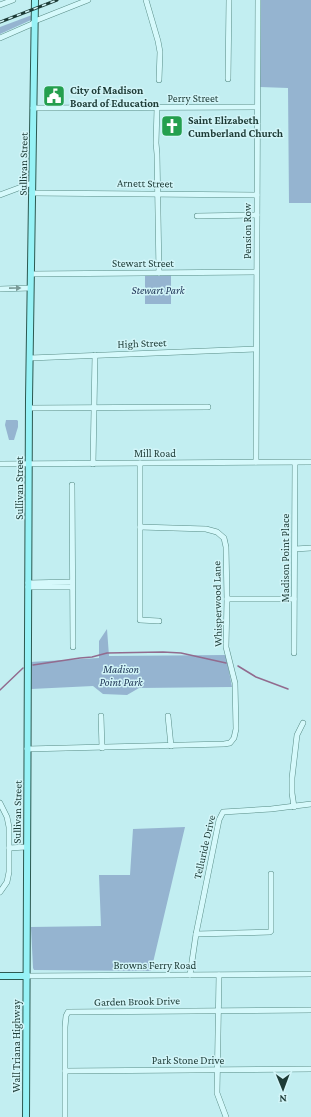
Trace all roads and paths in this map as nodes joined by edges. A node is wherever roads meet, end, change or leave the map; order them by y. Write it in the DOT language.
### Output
graph roads {
  1 [pos="13,0"];
  2 [pos="88,0"];
  3 [pos="146,0"];
  4 [pos="229,0"];
  5 [pos="258,0"];
  6 [pos="34,1"];
  7 [pos="0,5"];
  8 [pos="35,21"];
  9 [pos="0,38"];
  10 [pos="228,79"];
  11 [pos="160,80"];
  12 [pos="258,107"];
  13 [pos="33,108"];
  14 [pos="157,108"];
  15 [pos="32,183"];
  16 [pos="32,192"];
  17 [pos="158,193"];
  18 [pos="0,195"];
  19 [pos="257,195"];
  20 [pos="257,215"];
  21 [pos="197,216"];
  22 [pos="256,272"];
  23 [pos="159,273"];
  24 [pos="31,274"];
  25 [pos="30,288"];
  26 [pos="0,289"];
  27 [pos="256,348"];
  28 [pos="94,355"];
  29 [pos="30,358"];
  30 [pos="94,407"];
  31 [pos="208,407"];
  32 [pos="29,408"];
  33 [pos="256,462"];
  34 [pos="311,462"];
  35 [pos="140,463"];
  36 [pos="295,463"];
  37 [pos="0,464"];
  38 [pos="29,464"];
  39 [pos="93,464"];
  40 [pos="72,485"];
  41 [pos="140,527"];
  42 [pos="295,548"];
  43 [pos="311,548"];
  44 [pos="28,585"];
  45 [pos="72,585"];
  46 [pos="227,599"];
  47 [pos="294,599"];
  48 [pos="159,621"];
  49 [pos="73,646"];
  50 [pos="294,653"];
  51 [pos="101,716"];
  52 [pos="168,716"];
  53 [pos="303,723"];
  54 [pos="171,746"];
  55 [pos="102,748"];
  56 [pos="27,749"];
  57 [pos="0,803"];
  58 [pos="311,804"];
  59 [pos="294,806"];
  60 [pos="9,848"];
  61 [pos="26,848"];
  62 [pos="271,874"];
  63 [pos="0,892"];
  64 [pos="196,934"];
  65 [pos="219,974"];
  66 [pos="311,974"];
  67 [pos="190,975"];
  68 [pos="0,976"];
  69 [pos="27,976"];
  70 [pos="219,1010"];
  71 [pos="311,1010"];
  72 [pos="218,1069"];
  73 [pos="311,1069"];
  74 [pos="65,1071"];
  75 [pos="26,1117"];
  76 [pos="65,1117"];
  77 [pos="226,1117"];
  1 -- 7 [label="street"];
  2 -- 8 [label="street"];
  3 -- 11 [label="street"];
  4 -- 10 [label="street"];
  5 -- 12 [label="street, Pension Row"];
  6 -- 8 [label="main road, Sullivan Street"];
  8 -- 9 [label="street"];
  8 -- 13 [label="main road, Sullivan Street"];
  12 -- 14 [label="street, Perry Street"];
  12 -- 19 [label="street, Pension Row"];
  13 -- 14 [label="street, Perry Street"];
  13 -- 15 [label="main road, Sullivan Street"];
  14 -- 17 [label="street"];
  15 -- 16 [label="main road, Sullivan Street"];
  15 -- 18 [label="street"];
  16 -- 17 [label="street, Arnett Street"];
  16 -- 24 [label="main road, Sullivan Street"];
  17 -- 19 [label="street, Arnett Street"];
  17 -- 23 [label="street"];
  19 -- 20 [label="street, Pension Row"];
  20 -- 21 [label="street"];
  20 -- 22 [label="street, Pension Row"];
  22 -- 23 [label="street, Stewart Street"];
  22 -- 27 [label="street, Pension Row"];
  23 -- 24 [label="street, Stewart Street"];
  24 -- 25 [label="main road, Sullivan Street"];
  26 -- 25 [label="street, one-way"];
  25 -- 29 [label="main road, Sullivan Street"];
  27 -- 28 [label="street, High Street"];
  27 -- 33 [label="street, Pension Row"];
  28 -- 29 [label="street, High Street"];
  28 -- 30 [label="street"];
  29 -- 32 [label="main road, Sullivan Street"];
  30 -- 31 [label="street"];
  30 -- 32 [label="street"];
  30 -- 39 [label="street"];
  32 -- 38 [label="main road, Sullivan Street"];
  33 -- 35 [label="street, Mill Road"];
  33 -- 36 [label="street, Mill Road"];
  34 -- 36 [label="street, Mill Road"];
  35 -- 39 [label="street, Mill Road"];
  35 -- 41 [label="street"];
  36 -- 42 [label="street, Madison Point Place"];
  37 -- 38 [label="street, Mill Road"];
  38 -- 39 [label="street, Mill Road"];
  38 -- 44 [label="main road, Sullivan Street"];
  40 -- 45 [label="street"];
  41 -- 46 [label="street, Whisperwood Lane"];
  41 -- 48 [label="street"];
  42 -- 43 [label="street"];
  42 -- 47 [label="street, Madison Point Place"];
  44 -- 45 [label="street"];
  44 -- 56 [label="main road, Sullivan Street"];
  45 -- 49 [label="street"];
  46 -- 47 [label="street"];
  46 -- 54 [label="street, Whisperwood Lane"];
  47 -- 50 [label="street, Madison Point Place"];
  51 -- 55 [label="street"];
  52 -- 54 [label="street"];
  53 -- 59 [label="street"];
  54 -- 55 [label="street, Whisperwood Lane"];
  55 -- 56 [label="street, Whisperwood Lane"];
  56 -- 61 [label="main road, Sullivan Street"];
  57 -- 60 [label="street"];
  58 -- 59 [label="street, Telluride Drive"];
  59 -- 64 [label="street, Telluride Drive"];
  60 -- 61 [label="street"];
  60 -- 63 [label="street"];
  61 -- 69 [label="main road, Sullivan Street"];
  62 -- 64 [label="street"];
  64 -- 67 [label="street, Telluride Drive"];
  65 -- 66 [label="street, Browns Ferry Road"];
  65 -- 67 [label="street, Browns Ferry Road"];
  65 -- 70 [label="street"];
  67 -- 69 [label="street, Browns Ferry Road"];
  68 -- 69 [label="main road, Browns Ferry Road"];
  69 -- 75 [label="main road, Wall Triana Highway"];
  70 -- 71 [label="street, Garden Brook Drive"];
  70 -- 72 [label="street"];
  70 -- 74 [label="street, Garden Brook Drive"];
  72 -- 73 [label="street, Park Stone Drive"];
  72 -- 74 [label="street, Park Stone Drive"];
  72 -- 77 [label="street"];
  74 -- 76 [label="street, Garden Brook Drive"];
}
